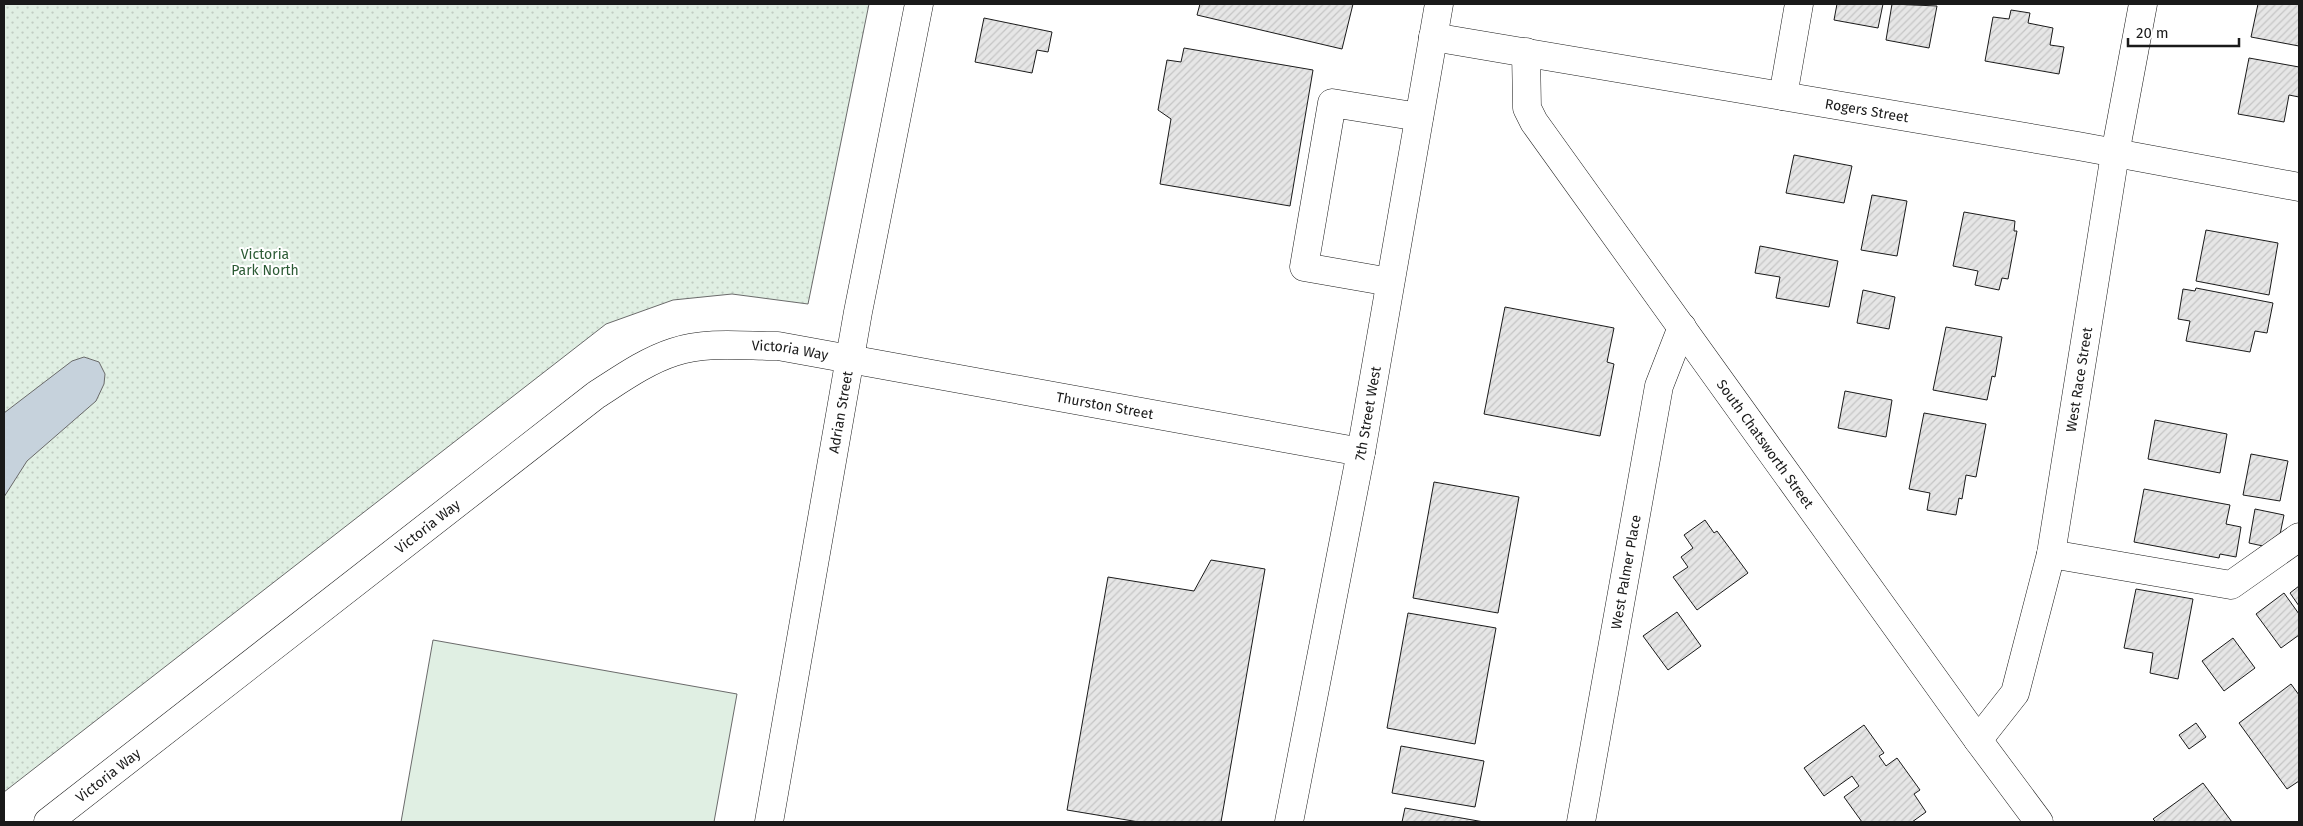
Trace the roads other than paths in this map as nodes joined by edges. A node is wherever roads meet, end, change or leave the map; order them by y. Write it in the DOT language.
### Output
graph roads {
  1 [pos="919,4"];
  2 [pos="1439,4"];
  3 [pos="1799,4"];
  4 [pos="2143,4"];
  5 [pos="1433,37"];
  6 [pos="1526,52"];
  7 [pos="1783,96"];
  8 [pos="1419,117"];
  9 [pos="2115,154"];
  10 [pos="2299,187"];
  11 [pos="1390,282"];
  12 [pos="1682,327"];
  13 [pos="850,358"];
  14 [pos="1361,452"];
  15 [pos="2299,537"];
  16 [pos="2051,554"];
  17 [pos="1978,740"];
  18 [pos="48,822"];
  19 [pos="769,822"];
  20 [pos="1289,822"];
  21 [pos="1581,822"];
  22 [pos="2039,822"];
  1 -- 13 [label="street, Adrian Street"];
  2 -- 5 [label="street, 7th Street West"];
  3 -- 7 [label="street"];
  4 -- 9 [label="street, West Race Street"];
  5 -- 6 [label="street, Rogers Street"];
  5 -- 8 [label="street, 7th Street West"];
  6 -- 7 [label="street, Rogers Street"];
  6 -- 12 [label="street, South Chatsworth Street"];
  7 -- 9 [label="street, Rogers Street"];
  8 -- 11 [label="street, 7th Street West"];
  8 -- 11 [label="street"];
  9 -- 10 [label="street, Rogers Street"];
  9 -- 16 [label="street, West Race Street"];
  11 -- 14 [label="street, 7th Street West"];
  12 -- 17 [label="street, South Chatsworth Street"];
  12 -- 21 [label="street, West Palmer Place"];
  13 -- 14 [label="street, Thurston Street"];
  13 -- 18 [label="street, Victoria Way"];
  13 -- 19 [label="street, Adrian Street"];
  14 -- 20 [label="street, 7th Street West"];
  15 -- 16 [label="street"];
  16 -- 17 [label="street, West Race Street"];
  17 -- 22 [label="street, South Chatsworth Street"];
}
